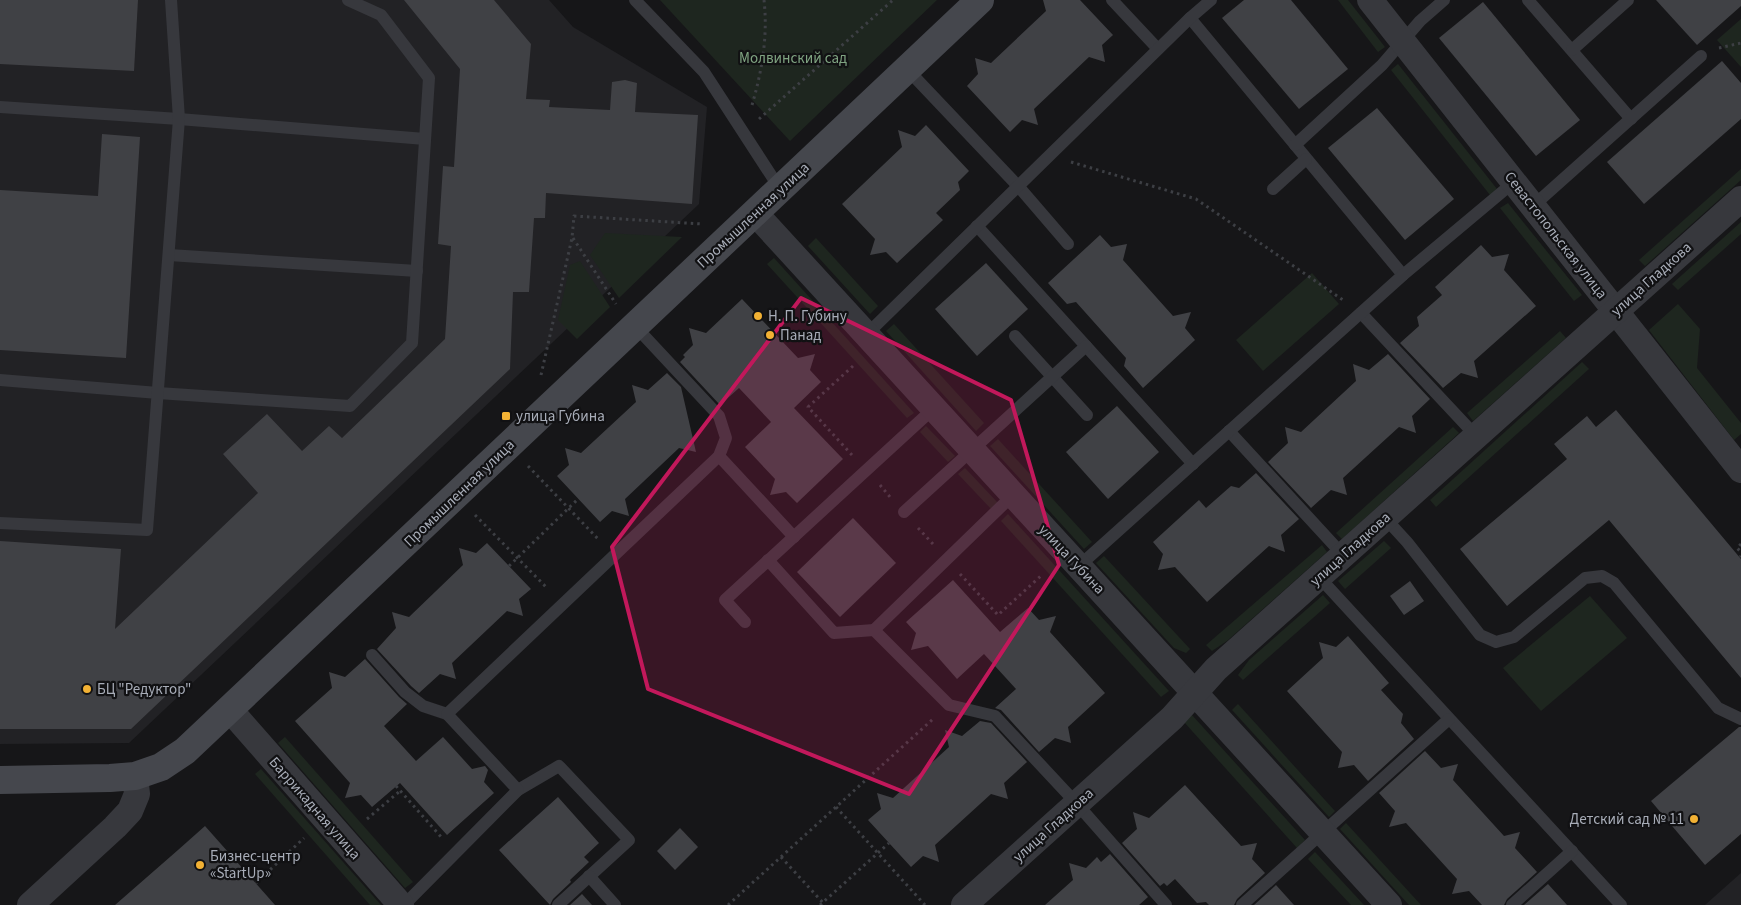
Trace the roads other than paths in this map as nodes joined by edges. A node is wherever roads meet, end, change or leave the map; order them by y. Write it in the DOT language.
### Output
graph roads {
  1 [pos="171,0"];
  2 [pos="348,0"];
  3 [pos="636,0"];
  4 [pos="980,0"];
  5 [pos="1112,0"];
  6 [pos="1211,0"];
  7 [pos="1370,0"];
  8 [pos="1444,0"];
  9 [pos="1528,0"];
  10 [pos="1628,0"];
  11 [pos="1190,18"];
  12 [pos="1403,42"];
  13 [pos="1158,49"];
  14 [pos="1572,50"];
  15 [pos="1701,56"];
  16 [pos="907,69"];
  17 [pos="0,107"];
  18 [pos="179,119"];
  19 [pos="1631,119"];
  20 [pos="425,139"];
  21 [pos="1295,145"];
  22 [pos="1306,159"];
  23 [pos="1514,182"];
  24 [pos="1018,186"];
  25 [pos="780,189"];
  26 [pos="1273,189"];
  27 [pos="1741,199"];
  28 [pos="1533,206"];
  29 [pos="755,213"];
  30 [pos="977,226"];
  31 [pos="1068,244"];
  32 [pos="169,255"];
  33 [pos="417,271"];
  34 [pos="1403,276"];
  35 [pos="1616,311"];
  36 [pos="1361,313"];
  37 [pos="627,318"];
  38 [pos="866,334"];
  39 [pos="1015,336"];
  40 [pos="1086,346"];
  41 [pos="1052,377"];
  42 [pos="0,380"];
  43 [pos="158,393"];
  44 [pos="933,409"];
  45 [pos="1087,416"];
  46 [pos="1229,431"];
  47 [pos="1476,436"];
  48 [pos="972,450"];
  49 [pos="719,456"];
  50 [pos="1193,464"];
  51 [pos="1740,466"];
  52 [pos="1013,495"];
  53 [pos="904,512"];
  54 [pos="1385,518"];
  55 [pos="0,522"];
  56 [pos="794,537"];
  57 [pos="1343,555"];
  58 [pos="768,560"];
  59 [pos="1079,566"];
  60 [pos="1319,577"];
  61 [pos="745,622"];
  62 [pos="874,630"];
  63 [pos="372,655"];
  64 [pos="1195,692"];
  65 [pos="230,710"];
  66 [pos="447,714"];
  67 [pos="1741,718"];
  68 [pos="1449,719"];
  69 [pos="135,776"];
  70 [pos="0,780"];
  71 [pos="518,790"];
  72 [pos="1076,804"];
  73 [pos="1323,833"];
  74 [pos="1572,851"];
  75 [pos="589,876"];
  76 [pos="30,905"];
  77 [pos="402,905"];
  78 [pos="558,905"];
  79 [pos="615,905"];
  80 [pos="964,905"];
  81 [pos="1166,905"];
  82 [pos="1242,905"];
  83 [pos="1389,905"];
  84 [pos="1512,905"];
  85 [pos="1621,905"];
  1 -- 18 [label="lane"];
  2 -- 20 [label="lane"];
  3 -- 25 [label="lane"];
  4 -- 16 [label="street, Промышленная улица"];
  5 -- 13 [label="lane"];
  6 -- 11 [label="lane"];
  7 -- 12 [label="street, Севастопольская улица"];
  8 -- 12 [label="lane"];
  9 -- 14 [label="lane"];
  10 -- 14 [label="lane"];
  11 -- 13 [label="lane"];
  11 -- 21 [label="lane"];
  12 -- 21 [label="lane"];
  12 -- 23 [label="street, Севастопольская улица"];
  13 -- 24 [label="lane"];
  14 -- 19 [label="lane"];
  15 -- 19 [label="lane"];
  16 -- 24 [label="lane"];
  16 -- 25 [label="street, Промышленная улица"];
  17 -- 18 [label="lane"];
  18 -- 20 [label="lane"];
  18 -- 32 [label="lane"];
  19 -- 28 [label="lane"];
  20 -- 33 [label="lane"];
  21 -- 22 [label="lane"];
  22 -- 26 [label="lane"];
  22 -- 34 [label="lane"];
  23 -- 28 [label="street, Севастопольская улица"];
  23 -- 34 [label="lane"];
  24 -- 30 [label="lane"];
  24 -- 31 [label="lane"];
  25 -- 29 [label="street, Промышленная улица"];
  27 -- 35 [label="street, улица Гладкова"];
  28 -- 35 [label="street, Севастопольская улица"];
  29 -- 37 [label="street, Промышленная улица"];
  29 -- 38 [label="street, улица Губина"];
  30 -- 38 [label="lane"];
  30 -- 40 [label="lane"];
  32 -- 33 [label="lane"];
  32 -- 43 [label="lane"];
  33 -- 43 [label="lane"];
  34 -- 36 [label="lane"];
  35 -- 47 [label="street, улица Гладкова"];
  35 -- 51 [label="street, Севастопольская улица"];
  36 -- 46 [label="lane"];
  36 -- 47 [label="lane"];
  37 -- 49 [label="lane"];
  37 -- 65 [label="street, Промышленная улица"];
  38 -- 44 [label="street, улица Губина"];
  39 -- 41 [label="lane"];
  40 -- 41 [label="lane"];
  40 -- 50 [label="lane"];
  41 -- 45 [label="lane"];
  41 -- 48 [label="lane"];
  42 -- 43 [label="lane"];
  43 -- 55 [label="lane"];
  44 -- 48 [label="street, улица Губина"];
  44 -- 56 [label="lane"];
  46 -- 50 [label="lane"];
  46 -- 57 [label="lane"];
  47 -- 54 [label="street, улица Гладкова"];
  48 -- 52 [label="street, улица Губина"];
  48 -- 53 [label="lane"];
  49 -- 56 [label="lane"];
  49 -- 66 [label="lane"];
  50 -- 59 [label="lane"];
  52 -- 59 [label="street, улица Губина"];
  52 -- 62 [label="lane"];
  54 -- 57 [label="street, улица Гладкова"];
  54 -- 67 [label="lane"];
  56 -- 58 [label="lane"];
  57 -- 60 [label="street, улица Гладкова"];
  58 -- 61 [label="lane"];
  58 -- 62 [label="lane"];
  59 -- 64 [label="street, улица Губина"];
  60 -- 64 [label="street, улица Гладкова"];
  60 -- 68 [label="lane"];
  62 -- 72 [label="lane"];
  63 -- 66 [label="lane"];
  64 -- 72 [label="street, улица Гладкова"];
  64 -- 73 [label="street, улица Губина"];
  65 -- 69 [label="street, Промышленная улица"];
  65 -- 77 [label="street, Баррикадная улица"];
  66 -- 71 [label="lane"];
  68 -- 73 [label="lane"];
  68 -- 74 [label="lane"];
  69 -- 70 [label="street, Промышленная улица"];
  69 -- 76 [label="street"];
  71 -- 75 [label="lane"];
  71 -- 77 [label="lane"];
  72 -- 80 [label="street, улица Гладкова"];
  72 -- 81 [label="lane"];
  73 -- 82 [label="lane"];
  73 -- 83 [label="street, улица Губина"];
  74 -- 84 [label="lane"];
  74 -- 85 [label="lane"];
  75 -- 78 [label="lane"];
  75 -- 79 [label="lane"];
}
